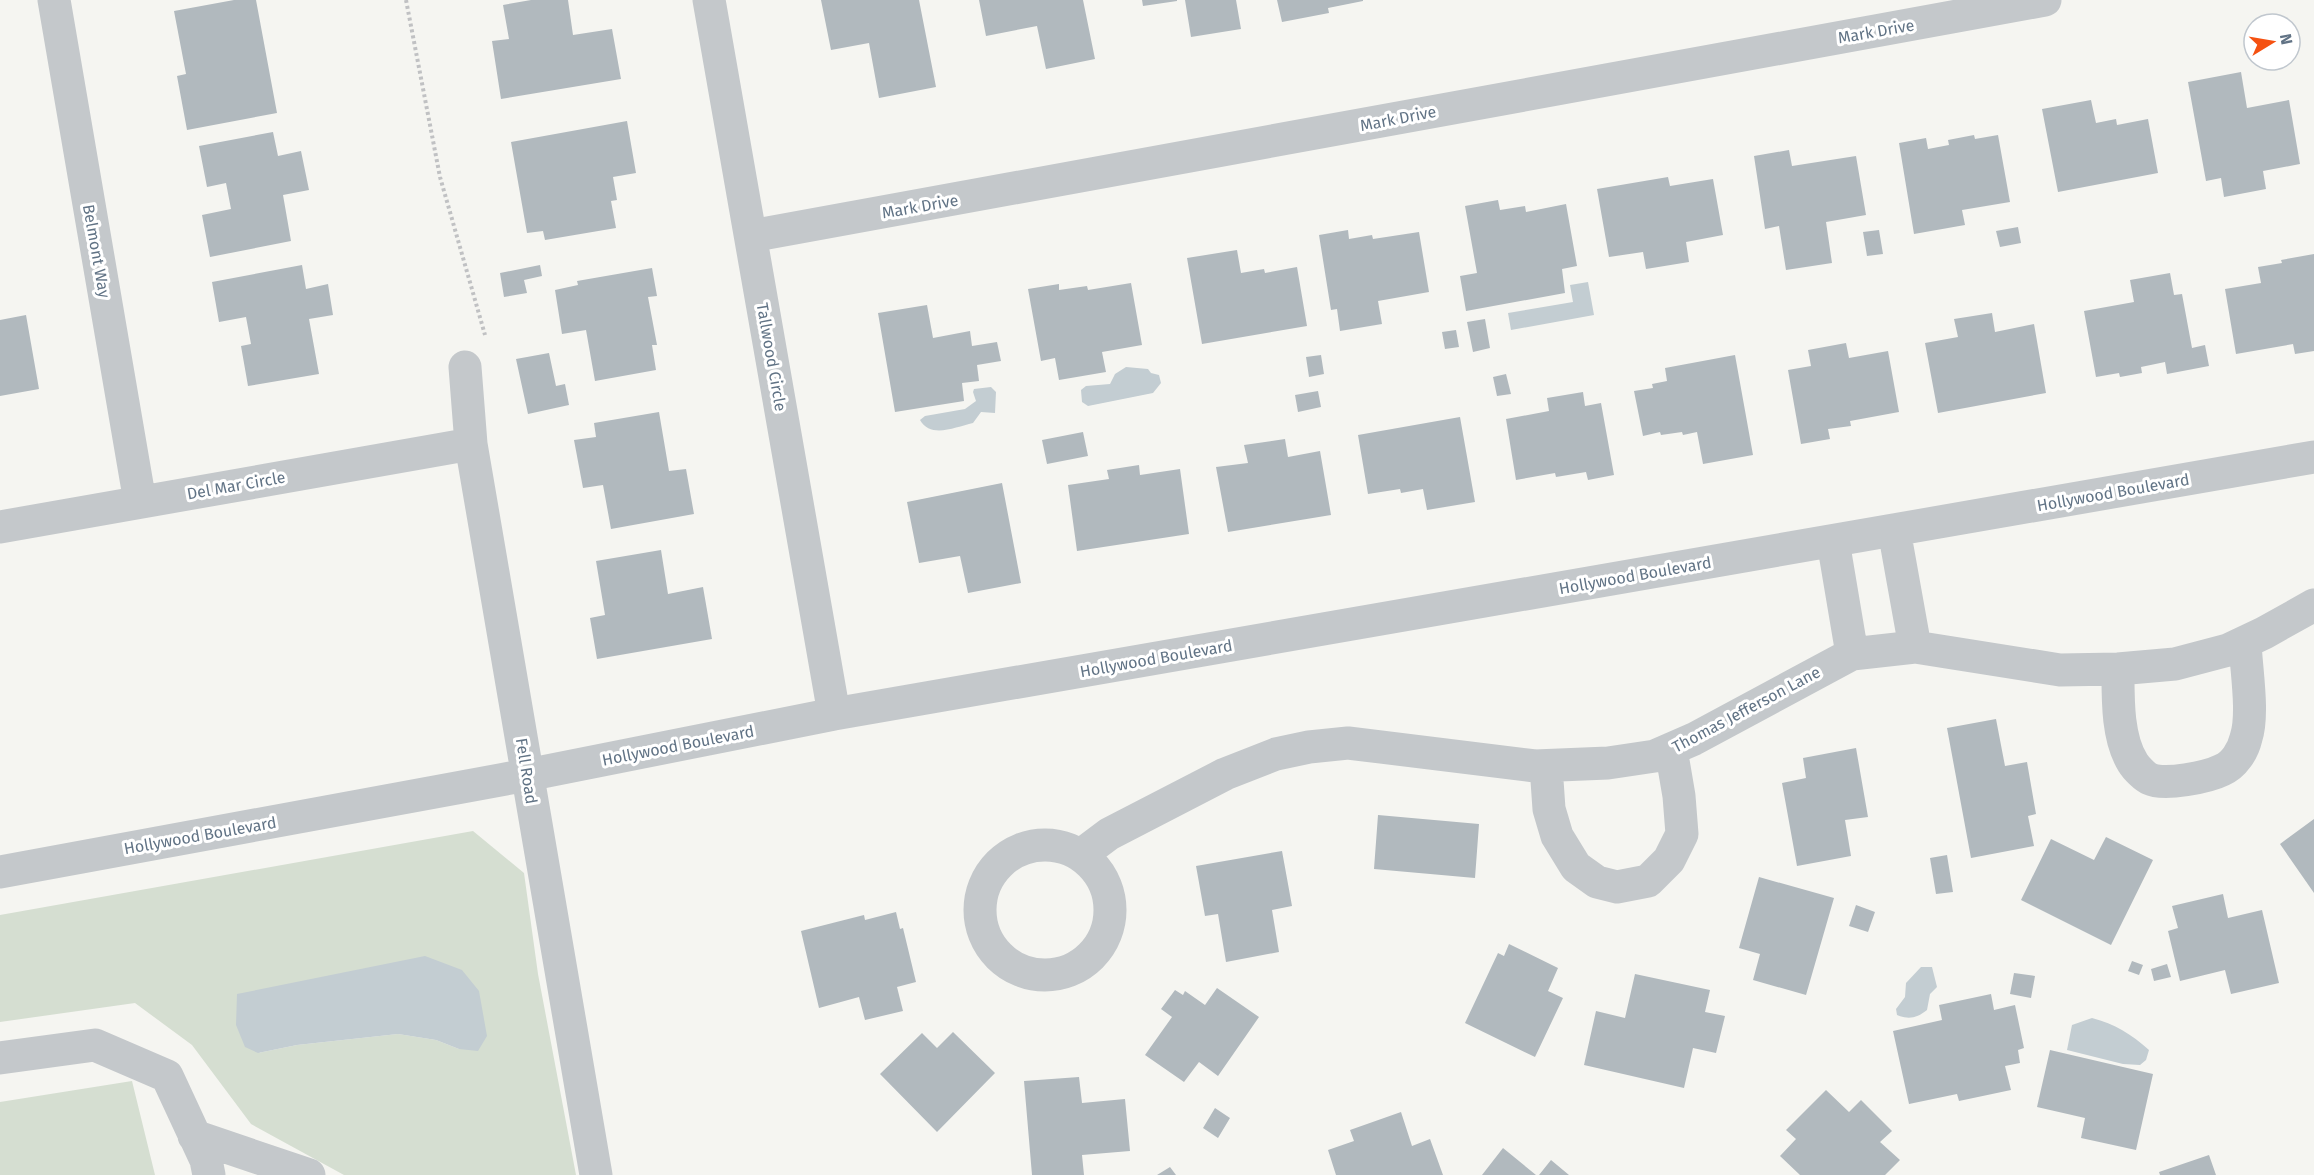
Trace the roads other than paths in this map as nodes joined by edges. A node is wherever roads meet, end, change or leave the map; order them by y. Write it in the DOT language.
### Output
graph roads {
  1 [pos="54,0"];
  2 [pos="709,0"];
  3 [pos="2045,0"];
  4 [pos="751,236"];
  5 [pos="465,367"];
  6 [pos="471,444"];
  7 [pos="2314,457"];
  8 [pos="140,502"];
  9 [pos="0,527"];
  10 [pos="1894,530"];
  11 [pos="1833,541"];
  12 [pos="2314,605"];
  13 [pos="2245,642"];
  14 [pos="1915,647"];
  15 [pos="1852,654"];
  16 [pos="2118,669"];
  17 [pos="834,714"];
  18 [pos="1671,749"];
  19 [pos="1546,766"];
  20 [pos="527,775"];
  21 [pos="1081,855"];
  22 [pos="0,872"];
  23 [pos="0,1058"];
  24 [pos="194,1136"];
  25 [pos="209,1175"];
  26 [pos="309,1175"];
  27 [pos="596,1175"];
  1 -- 8 [label="street, Belmont Way"];
  2 -- 4 [label="street, Tallwood Circle"];
  3 -- 4 [label="street, Mark Drive"];
  4 -- 17 [label="street, Tallwood Circle"];
  5 -- 6 [label="street, Fell Road"];
  6 -- 8 [label="street, Del Mar Circle"];
  6 -- 20 [label="street, Fell Road"];
  7 -- 10 [label="street, Hollywood Boulevard"];
  8 -- 9 [label="street, Del Mar Circle"];
  10 -- 11 [label="street, Hollywood Boulevard"];
  10 -- 14 [label="street"];
  11 -- 15 [label="street"];
  11 -- 17 [label="street, Hollywood Boulevard"];
  12 -- 13 [label="street, Thomas Jefferson Lane"];
  13 -- 16 [label="street, Thomas Jefferson Lane"];
  13 -- 16 [label="street"];
  14 -- 15 [label="street, Thomas Jefferson Lane"];
  14 -- 16 [label="street, Thomas Jefferson Lane"];
  15 -- 18 [label="street, Thomas Jefferson Lane"];
  17 -- 20 [label="street, Hollywood Boulevard"];
  18 -- 19 [label="street, Thomas Jefferson Lane"];
  18 -- 19 [label="street"];
  19 -- 21 [label="street, Thomas Jefferson Lane"];
  20 -- 22 [label="street, Hollywood Boulevard"];
  20 -- 27 [label="street, Fell Road"];
  23 -- 24 [label="street"];
  24 -- 25 [label="street"];
  24 -- 26 [label="street"];
}
